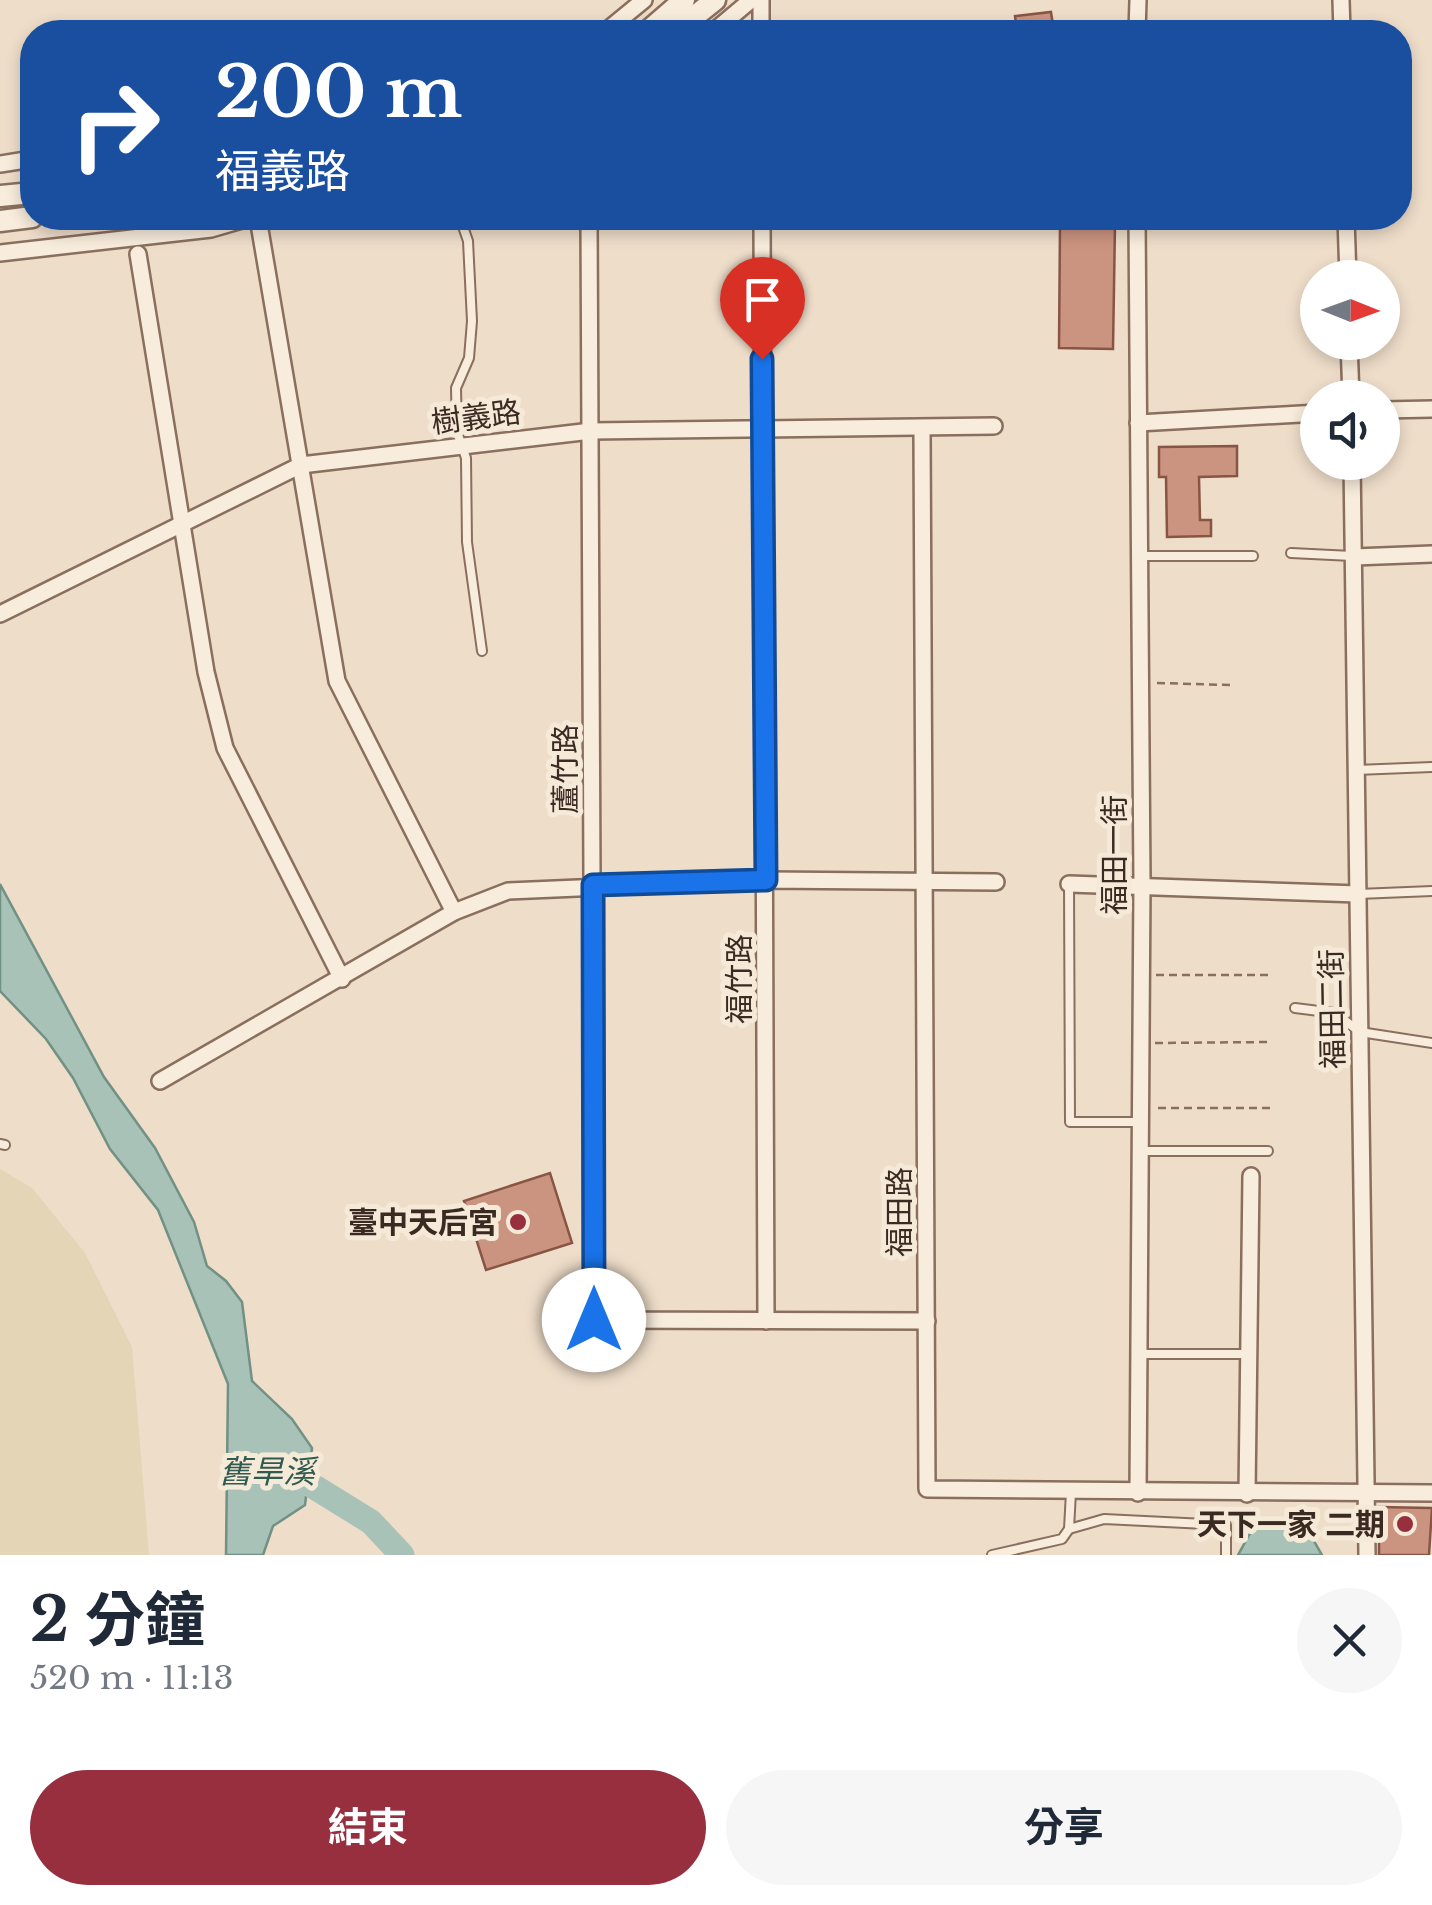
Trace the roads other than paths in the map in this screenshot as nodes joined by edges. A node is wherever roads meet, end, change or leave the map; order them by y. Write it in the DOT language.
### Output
graph roads {
  1 [pos="644,0"];
  2 [pos="684,0"];
  3 [pos="714,0"];
  4 [pos="752,0"];
  5 [pos="620,20"];
  6 [pos="661,20"];
  7 [pos="690,20"];
  8 [pos="728,20"];
  9 [pos="201,230"];
  10 [pos="260,230"];
  11 [pos="464,230"];
  12 [pos="589,230"];
  13 [pos="762,230"];
  14 [pos="1138,230"];
  15 [pos="1346,230"];
  16 [pos="0,252"];
  17 [pos="138,254"];
  18 [pos="1347,260"];
  19 [pos="1432,409"];
  20 [pos="1400,410"];
  21 [pos="1300,414"];
  22 [pos="1138,423"];
  23 [pos="994,426"];
  24 [pos="763,430"];
  25 [pos="922,430"];
  26 [pos="591,432"];
  27 [pos="462,446"];
  28 [pos="301,465"];
  29 [pos="1352,480"];
  30 [pos="181,523"];
  31 [pos="1292,553"];
  32 [pos="1432,554"];
  33 [pos="1139,556"];
  34 [pos="1253,556"];
  35 [pos="1354,556"];
  36 [pos="0,614"];
  37 [pos="482,651"];
  38 [pos="1432,767"];
  39 [pos="1356,770"];
  40 [pos="766,880"];
  41 [pos="924,881"];
  42 [pos="996,882"];
  43 [pos="1142,883"];
  44 [pos="1070,884"];
  45 [pos="593,885"];
  46 [pos="1432,890"];
  47 [pos="1358,894"];
  48 [pos="454,912"];
  49 [pos="342,978"];
  50 [pos="1296,1008"];
  51 [pos="1360,1032"];
  52 [pos="1432,1044"];
  53 [pos="160,1081"];
  54 [pos="1140,1115"];
  55 [pos="1140,1151"];
  56 [pos="1268,1151"];
  57 [pos="1251,1176"];
  58 [pos="766,1320"];
  59 [pos="927,1321"];
  60 [pos="1140,1354"];
  61 [pos="1248,1354"];
  62 [pos="1071,1492"];
  63 [pos="1138,1493"];
  64 [pos="1432,1493"];
  65 [pos="1247,1494"];
  66 [pos="1367,1494"];
  67 [pos="1069,1528"];
  68 [pos="992,1555"];
  69 [pos="1226,1555"];
  70 [pos="1367,1555"];
  1 -- 5 [label="street"];
  2 -- 6 [label="street"];
  3 -- 7 [label="street"];
  4 -- 8 [label="street"];
  9 -- 16 [label="street"];
  10 -- 28 [label="street"];
  11 -- 27 [label="lane"];
  12 -- 26 [label="street, 蘆竹路"];
  13 -- 24 [label="street, 福竹路"];
  14 -- 22 [label="street, 福田一街"];
  15 -- 18 [label="street"];
  17 -- 30 [label="street"];
  19 -- 20 [label="street"];
  21 -- 22 [label="street"];
  22 -- 33 [label="street, 福田一街"];
  23 -- 25 [label="street, 樹義路"];
  24 -- 25 [label="street, 樹義路"];
  24 -- 26 [label="street, 樹義路"];
  24 -- 40 [label="street, 福竹路"];
  25 -- 41 [label="street, 福田路"];
  26 -- 27 [label="street, 樹義路"];
  26 -- 45 [label="street, 蘆竹路"];
  27 -- 28 [label="street, 樹義路"];
  27 -- 37 [label="lane"];
  28 -- 30 [label="street, 樹義路"];
  28 -- 48 [label="street"];
  29 -- 35 [label="street, 福田二街"];
  30 -- 36 [label="street, 樹義路"];
  30 -- 49 [label="street"];
  31 -- 35 [label="lane"];
  32 -- 35 [label="street"];
  33 -- 34 [label="lane"];
  33 -- 43 [label="street, 福田一街"];
  35 -- 39 [label="street, 福田二街"];
  38 -- 39 [label="lane"];
  39 -- 47 [label="street, 福田二街"];
  40 -- 41 [label="street"];
  40 -- 45 [label="street"];
  40 -- 58 [label="street, 福竹路"];
  41 -- 42 [label="street"];
  41 -- 59 [label="street, 福田路"];
  43 -- 44 [label="street"];
  43 -- 47 [label="street"];
  43 -- 54 [label="street, 福田一街"];
  44 -- 54 [label="lane"];
  45 -- 48 [label="street"];
  45 -- 58 [label="street, 蘆竹路"];
  46 -- 47 [label="lane"];
  47 -- 51 [label="street, 福田二街"];
  48 -- 49 [label="street"];
  49 -- 53 [label="street"];
  50 -- 51 [label="lane"];
  51 -- 52 [label="lane"];
  51 -- 66 [label="street, 福田二街"];
  54 -- 55 [label="street, 福田一街"];
  55 -- 56 [label="lane"];
  55 -- 60 [label="street, 福田一街"];
  57 -- 61 [label="street"];
  58 -- 59 [label="street"];
  59 -- 62 [label="street, 福田路"];
  60 -- 61 [label="lane"];
  60 -- 63 [label="street, 福田一街"];
  61 -- 65 [label="street"];
  62 -- 63 [label="street, 福田路"];
  62 -- 67 [label="lane"];
  63 -- 65 [label="street, 福田路"];
  64 -- 66 [label="street, 福田路"];
  65 -- 66 [label="street, 福田路"];
  66 -- 70 [label="street, 福田二街"];
  67 -- 68 [label="lane"];
  67 -- 69 [label="lane"];
}
